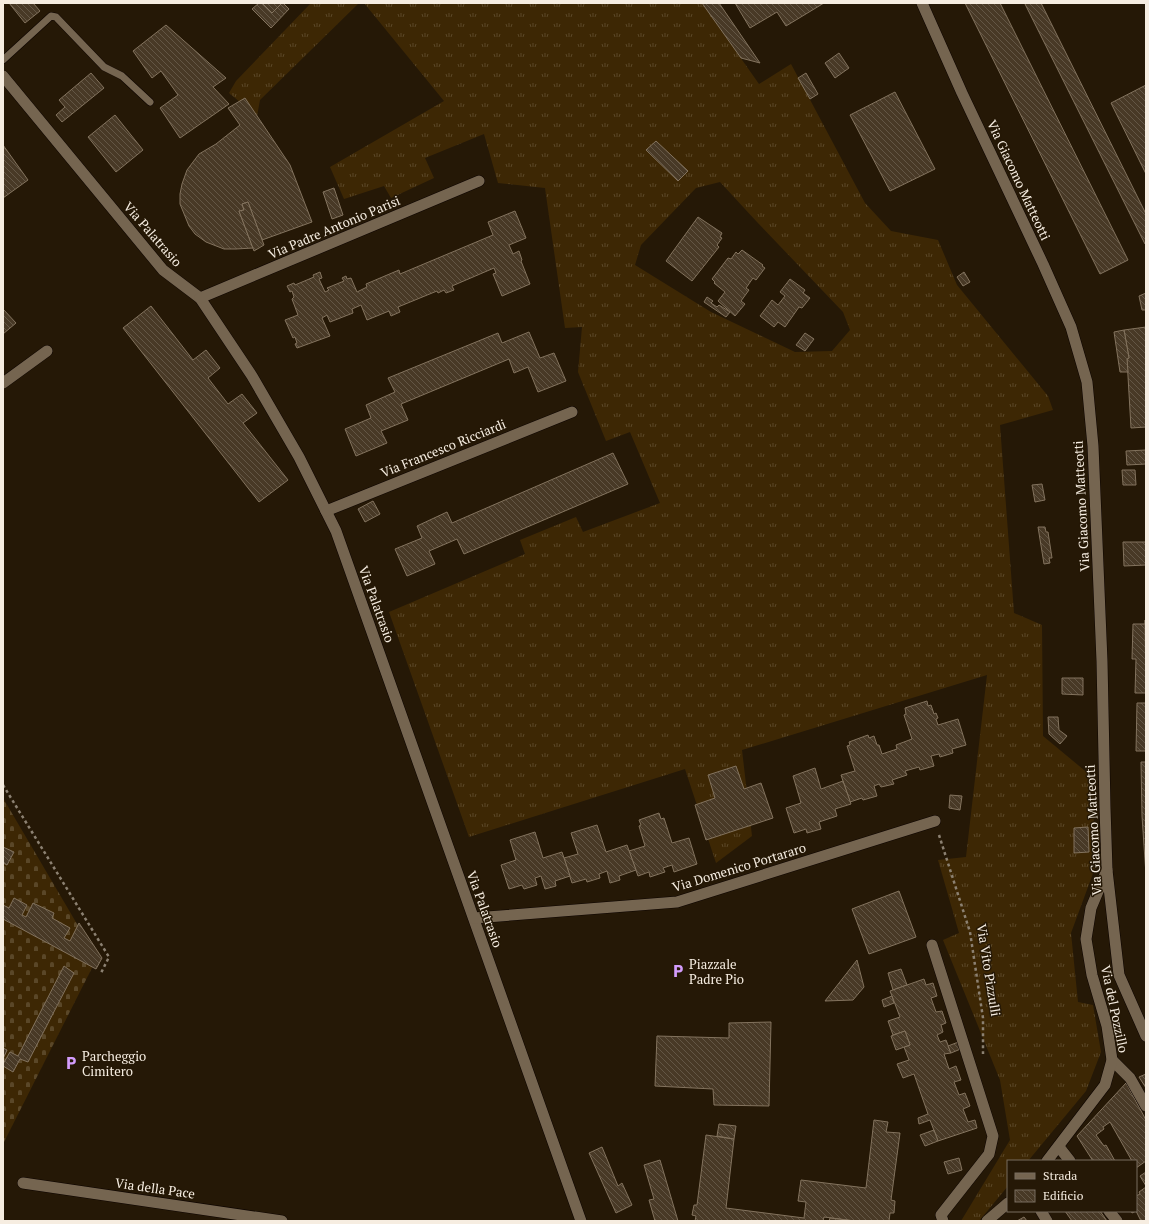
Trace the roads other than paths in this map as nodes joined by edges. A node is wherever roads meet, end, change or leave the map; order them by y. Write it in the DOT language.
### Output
graph roads {
  1 [pos="922,3"];
  2 [pos="3,60"];
  3 [pos="3,77"];
  4 [pos="150,102"];
  5 [pos="479,181"];
  6 [pos="200,298"];
  7 [pos="47,352"];
  8 [pos="3,383"];
  9 [pos="572,412"];
  10 [pos="326,511"];
  11 [pos="935,821"];
  12 [pos="1107,870"];
  13 [pos="474,918"];
  14 [pos="932,945"];
  15 [pos="1146,1036"];
  16 [pos="1112,1060"];
  17 [pos="1146,1106"];
  18 [pos="1059,1147"];
  19 [pos="1048,1160"];
  20 [pos="1069,1160"];
  21 [pos="23,1183"];
  22 [pos="1007,1204"];
  23 [pos="1042,1212"];
  24 [pos="1110,1212"];
  25 [pos="282,1221"];
  26 [pos="581,1221"];
  27 [pos="943,1221"];
  28 [pos="987,1221"];
  29 [pos="1047,1221"];
  30 [pos="1117,1221"];
  1 -- 12 [label="street, Via Giacomo Matteotti"];
  2 -- 4 [label="lane"];
  3 -- 6 [label="street, Via Palatrasio"];
  5 -- 6 [label="street, Via Padre Antonio Parisi"];
  6 -- 10 [label="street, Via Palatrasio"];
  7 -- 8 [label="street"];
  9 -- 10 [label="street, Via Francesco Ricciardi"];
  10 -- 13 [label="street, Via Palatrasio"];
  11 -- 13 [label="street, Via Domenico Portararo"];
  12 -- 15 [label="street, Via Giacomo Matteotti"];
  12 -- 16 [label="street, Via del Pozzillo"];
  13 -- 26 [label="street, Via Palatrasio"];
  14 -- 27 [label="street"];
  16 -- 17 [label="street"];
  16 -- 18 [label="street, Via del Pozzillo"];
  18 -- 19 [label="street, Via del Pozzillo"];
  18 -- 20 [label="street"];
  21 -- 25 [label="street, Via della Pace"];
  22 -- 28 [label="street"];
  23 -- 29 [label="street"];
  24 -- 30 [label="street"];
}
